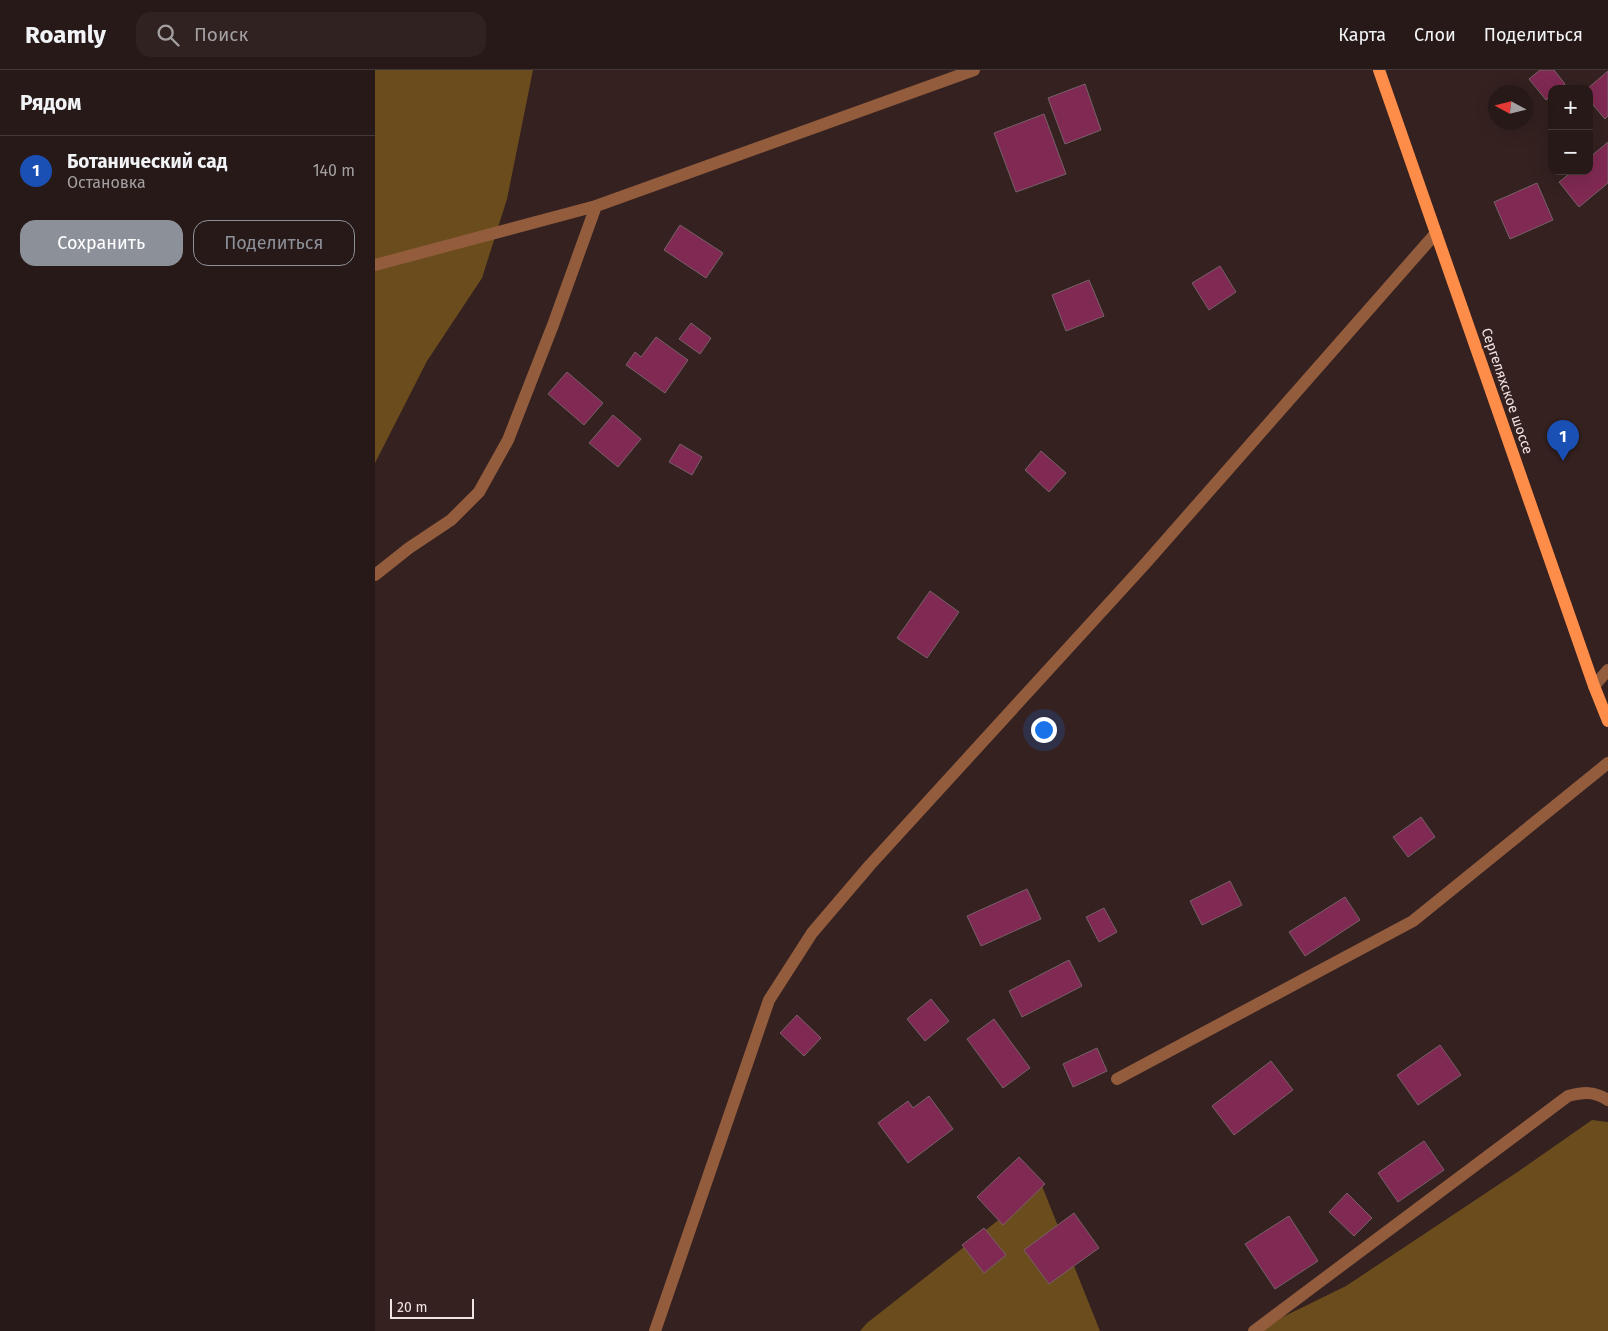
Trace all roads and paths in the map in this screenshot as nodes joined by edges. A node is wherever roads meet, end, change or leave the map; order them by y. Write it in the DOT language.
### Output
graph roads {
  1 [pos="974,70"];
  2 [pos="1379,70"];
  3 [pos="597,206"];
  4 [pos="1435,233"];
  5 [pos="375,265"];
  6 [pos="375,575"];
  7 [pos="1608,670"];
  8 [pos="1594,686"];
  9 [pos="1608,721"];
  10 [pos="1608,763"];
  11 [pos="1117,1079"];
  12 [pos="1608,1100"];
  13 [pos="655,1331"];
  14 [pos="1254,1331"];
  1 -- 3 [label="street"];
  2 -- 4 [label="main road, Сергеляхское шоссе"];
  3 -- 5 [label="street"];
  3 -- 6 [label="street"];
  4 -- 8 [label="main road, Сергеляхское шоссе"];
  4 -- 13 [label="street"];
  7 -- 8 [label="street"];
  8 -- 9 [label="main road, Сергеляхское шоссе"];
  10 -- 11 [label="street"];
  12 -- 14 [label="street"];
}
